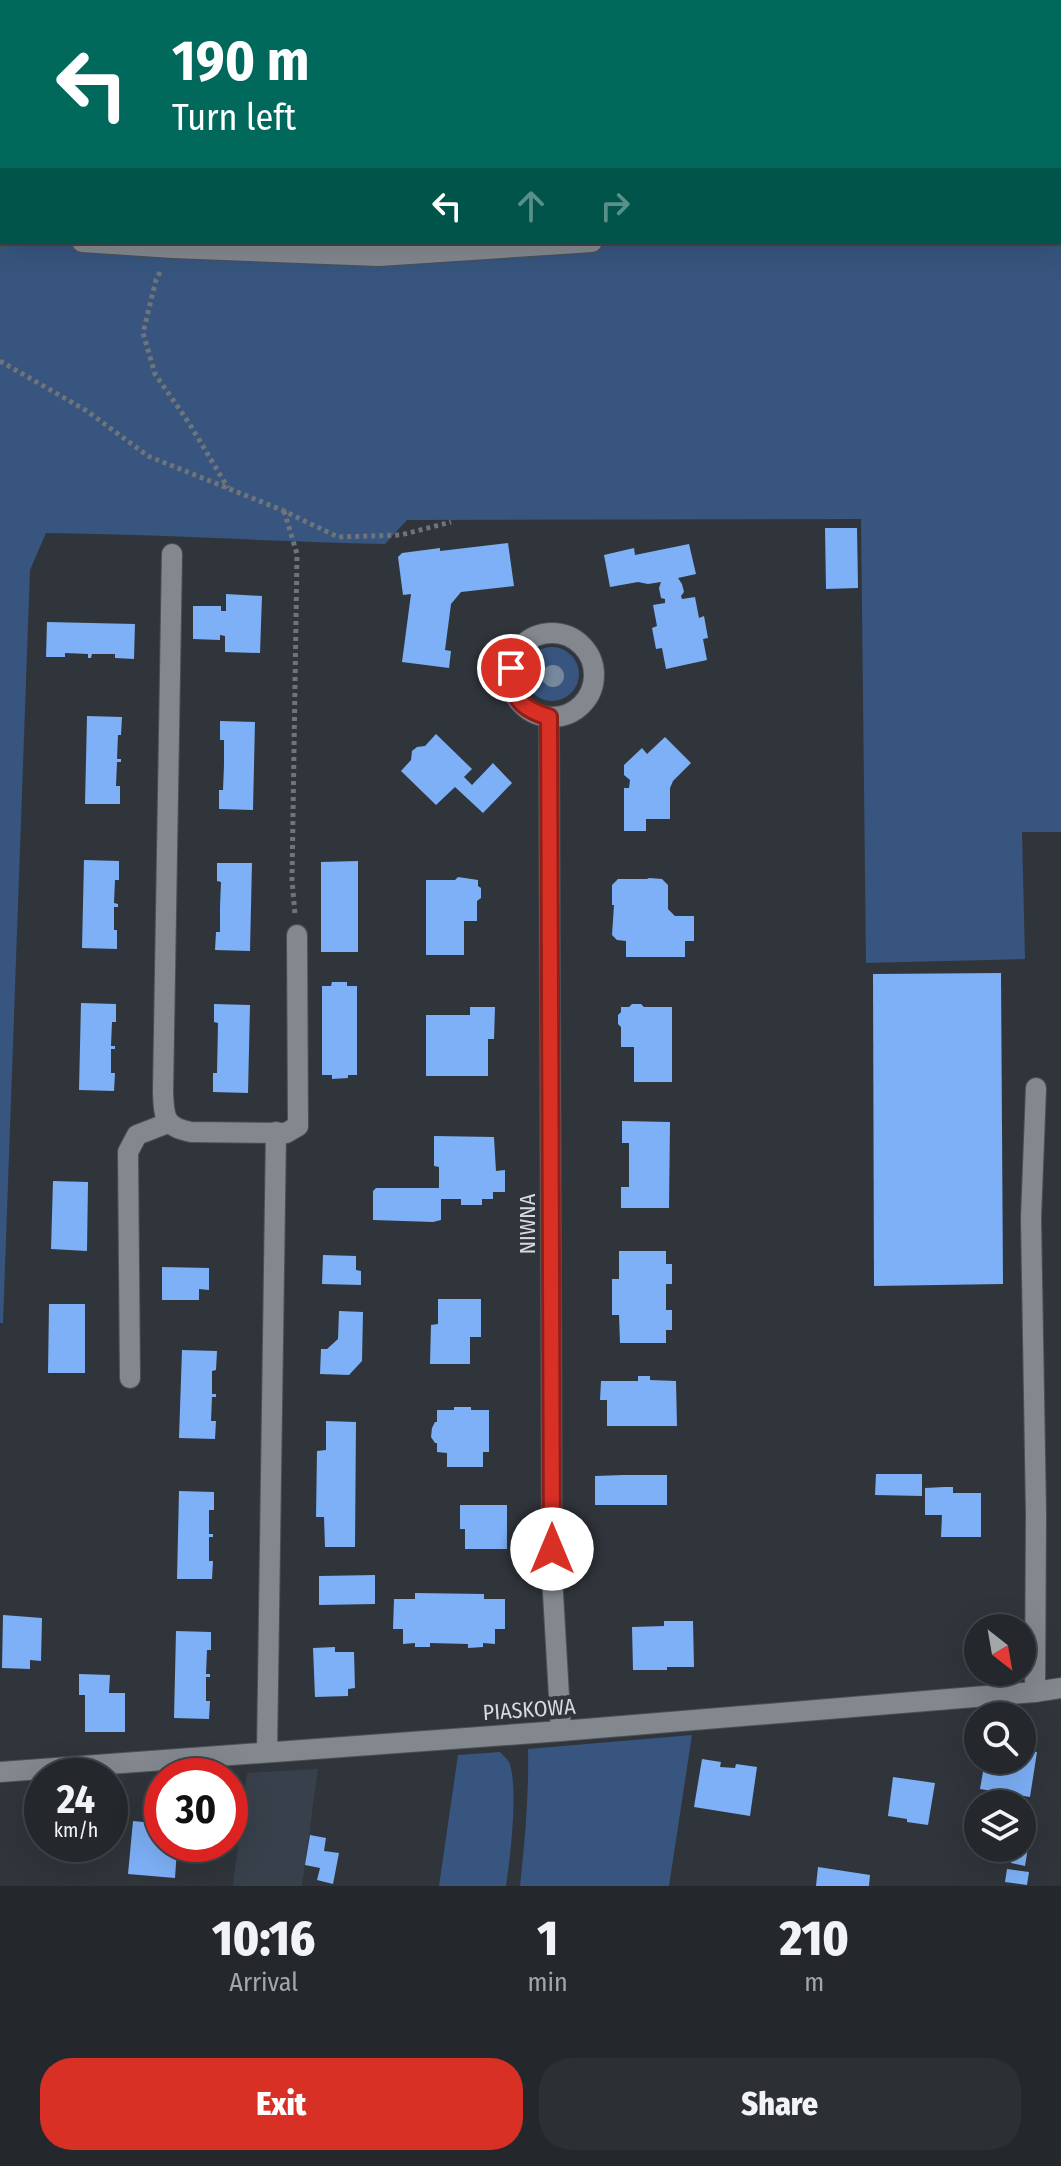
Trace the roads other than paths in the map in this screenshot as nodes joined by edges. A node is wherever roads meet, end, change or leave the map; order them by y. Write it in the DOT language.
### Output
graph roads {
  1 [pos="112,244"];
  2 [pos="562,244"];
  3 [pos="172,554"];
  4 [pos="549,717"];
  5 [pos="297,935"];
  6 [pos="1036,1088"];
  7 [pos="168,1123"];
  8 [pos="276,1132"];
  9 [pos="130,1378"];
  10 [pos="1061,1688"];
  11 [pos="1035,1692"];
  12 [pos="561,1731"];
  13 [pos="267,1752"];
  14 [pos="0,1772"];
  1 -- 2 [label="street"];
  3 -- 7 [label="street"];
  4 -- 4 [label="street"];
  4 -- 12 [label="street, NIWNA"];
  5 -- 8 [label="street"];
  6 -- 11 [label="street"];
  7 -- 8 [label="street"];
  7 -- 9 [label="street"];
  8 -- 13 [label="street"];
  10 -- 11 [label="street, PIASKOWA"];
  11 -- 12 [label="street, PIASKOWA"];
  12 -- 13 [label="street, PIASKOWA"];
  13 -- 14 [label="street, PIASKOWA"];
}
